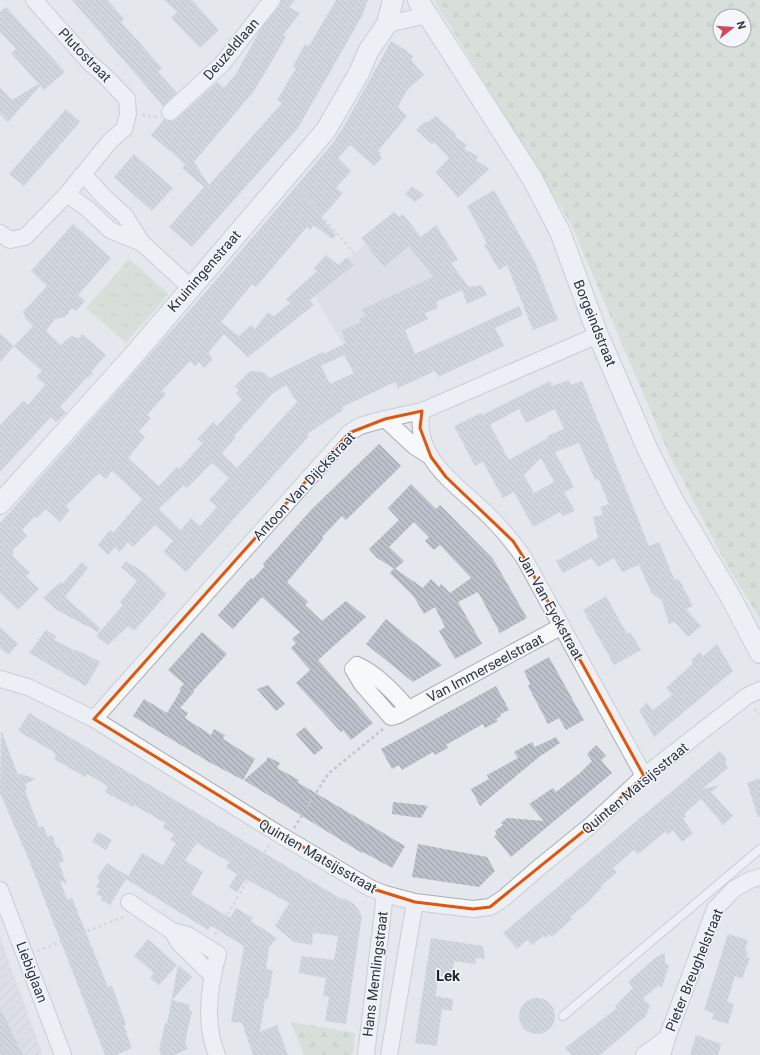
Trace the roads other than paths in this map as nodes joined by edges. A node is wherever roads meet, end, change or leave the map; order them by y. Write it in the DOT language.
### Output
graph roads {
  1 [pos="34,0"];
  2 [pos="272,0"];
  3 [pos="393,0"];
  4 [pos="423,7"];
  5 [pos="387,24"];
  6 [pos="170,112"];
  7 [pos="84,175"];
  8 [pos="68,194"];
  9 [pos="0,233"];
  10 [pos="142,243"];
  11 [pos="190,287"];
  12 [pos="598,335"];
  13 [pos="422,411"];
  14 [pos="385,419"];
  15 [pos="431,457"];
  16 [pos="0,504"];
  17 [pos="562,626"];
  18 [pos="760,653"];
  19 [pos="1,680"];
  20 [pos="760,690"];
  21 [pos="408,709"];
  22 [pos="94,719"];
  23 [pos="644,776"];
  24 [pos="760,848"];
  25 [pos="760,877"];
  26 [pos="0,890"];
  27 [pos="385,894"];
  28 [pos="415,902"];
  29 [pos="135,906"];
  30 [pos="172,931"];
  31 [pos="212,975"];
  32 [pos="563,1016"];
  33 [pos="667,1038"];
  34 [pos="63,1055"];
  35 [pos="217,1055"];
  36 [pos="366,1055"];
  37 [pos="389,1055"];
  38 [pos="644,1055"];
  39 [pos="662,1055"];
  1 -- 7 [label="street, Plutostraat"];
  2 -- 6 [label="street, Deuzeldlaan"];
  3 -- 5 [label="street, Kruiningenstraat"];
  4 -- 5 [label="street"];
  4 -- 12 [label="street, Borgeindstraat"];
  5 -- 11 [label="street, Kruiningenstraat"];
  7 -- 8 [label="street"];
  7 -- 10 [label="street"];
  8 -- 9 [label="street"];
  8 -- 10 [label="street"];
  10 -- 11 [label="street"];
  11 -- 16 [label="street, Kruiningenstraat"];
  12 -- 13 [label="street, Antoon Van Dijckstraat"];
  12 -- 18 [label="street, Borgeindstraat"];
  13 -- 14 [label="street, Antoon Van Dijckstraat"];
  13 -- 15 [label="street, Jan Van Eyckstraat"];
  14 -- 15 [label="street, Jan Van Eyckstraat"];
  14 -- 22 [label="street, Antoon Van Dijckstraat"];
  15 -- 17 [label="street, Jan Van Eyckstraat"];
  17 -- 21 [label="street, Van Immerseelstraat"];
  17 -- 23 [label="street, Jan Van Eyckstraat"];
  19 -- 22 [label="street, Quinten Matsijsstraat"];
  20 -- 23 [label="street, Quinten Matsijsstraat"];
  21 -- 21 [label="street, Van Immerseelstraat"];
  22 -- 27 [label="street, Quinten Matsijsstraat"];
  23 -- 28 [label="street, Quinten Matsijsstraat"];
  24 -- 32 [label="lane"];
  25 -- 33 [label="street, Pieter Breughelstraat"];
  26 -- 34 [label="street, Liebiglaan"];
  27 -- 28 [label="street, Quinten Matsijsstraat"];
  27 -- 36 [label="street, Hans Memlingstraat"];
  28 -- 37 [label="street, Hans Memlingstraat"];
  29 -- 30 [label="street"];
  30 -- 31 [label="street"];
  30 -- 31 [label="street"];
  31 -- 35 [label="street"];
  33 -- 38 [label="street, Pieter Breughelstraat"];
  33 -- 39 [label="street, Pieter Breughelstraat"];
}
